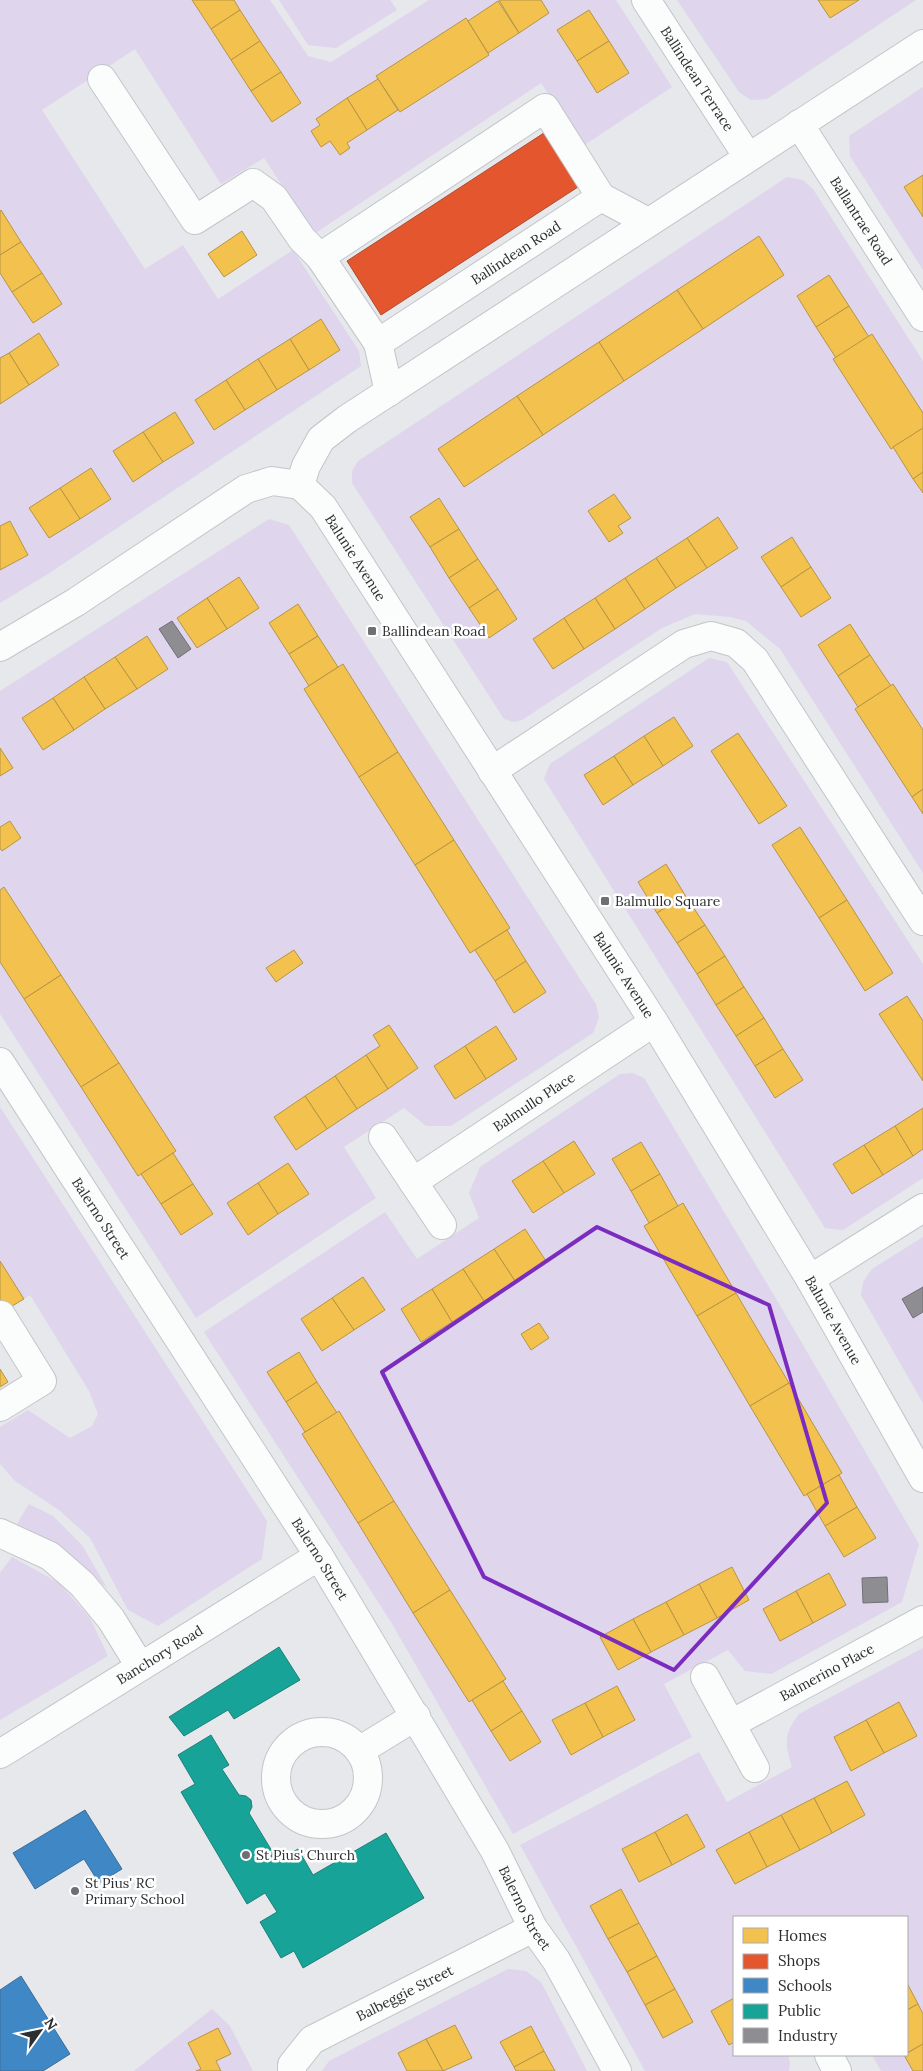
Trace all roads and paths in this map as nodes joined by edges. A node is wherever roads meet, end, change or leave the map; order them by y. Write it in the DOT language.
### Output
graph roads {
  1 [pos="646,0"];
  2 [pos="923,44"];
  3 [pos="102,79"];
  4 [pos="799,124"];
  5 [pos="748,157"];
  6 [pos="601,197"];
  7 [pos="648,222"];
  8 [pos="320,257"];
  9 [pos="923,318"];
  10 [pos="378,343"];
  11 [pos="389,392"];
  12 [pos="300,486"];
  13 [pos="0,647"];
  14 [pos="492,771"];
  15 [pos="923,921"];
  16 [pos="654,1022"];
  17 [pos="0,1062"];
  18 [pos="383,1137"];
  19 [pos="413,1182"];
  20 [pos="923,1208"];
  21 [pos="442,1225"];
  22 [pos="810,1279"];
  23 [pos="1,1315"];
  24 [pos="0,1407"];
  25 [pos="923,1478"];
  26 [pos="0,1533"];
  27 [pos="319,1556"];
  28 [pos="923,1620"];
  29 [pos="140,1666"];
  30 [pos="705,1677"];
  31 [pos="416,1716"];
  32 [pos="731,1724"];
  33 [pos="360,1752"];
  34 [pos="0,1754"];
  35 [pos="755,1768"];
  36 [pos="533,1928"];
  37 [pos="830,2056"];
  38 [pos="292,2071"];
  39 [pos="617,2071"];
  40 [pos="837,2071"];
  1 -- 5 [label="street, Ballindean Terrace"];
  2 -- 4 [label="street"];
  3 -- 8 [label="street"];
  4 -- 5 [label="street"];
  4 -- 9 [label="street, Ballantrae Road"];
  5 -- 7 [label="street"];
  6 -- 7 [label="street"];
  6 -- 8 [label="street"];
  6 -- 10 [label="street, Ballindean Road"];
  7 -- 11 [label="street"];
  8 -- 10 [label="street"];
  10 -- 11 [label="street"];
  11 -- 12 [label="street"];
  12 -- 13 [label="street"];
  12 -- 14 [label="street, Balunie Avenue"];
  14 -- 15 [label="street"];
  14 -- 16 [label="street, Balunie Avenue"];
  16 -- 19 [label="street, Balmullo Place"];
  16 -- 22 [label="street, Balunie Avenue"];
  17 -- 27 [label="street, Balerno Street"];
  18 -- 19 [label="street"];
  19 -- 21 [label="street"];
  20 -- 22 [label="street"];
  22 -- 25 [label="street, Balunie Avenue"];
  23 -- 24 [label="street"];
  26 -- 29 [label="street"];
  27 -- 29 [label="street, Banchory Road"];
  27 -- 31 [label="street, Balerno Street"];
  28 -- 32 [label="street, Balmerino Place"];
  29 -- 34 [label="street, Banchory Road"];
  30 -- 32 [label="street"];
  31 -- 33 [label="street"];
  31 -- 36 [label="street, Balerno Street"];
  32 -- 35 [label="street"];
  36 -- 38 [label="street, Balbeggie Street"];
  36 -- 39 [label="street, Balerno Street"];
  37 -- 40 [label="street"];
}
